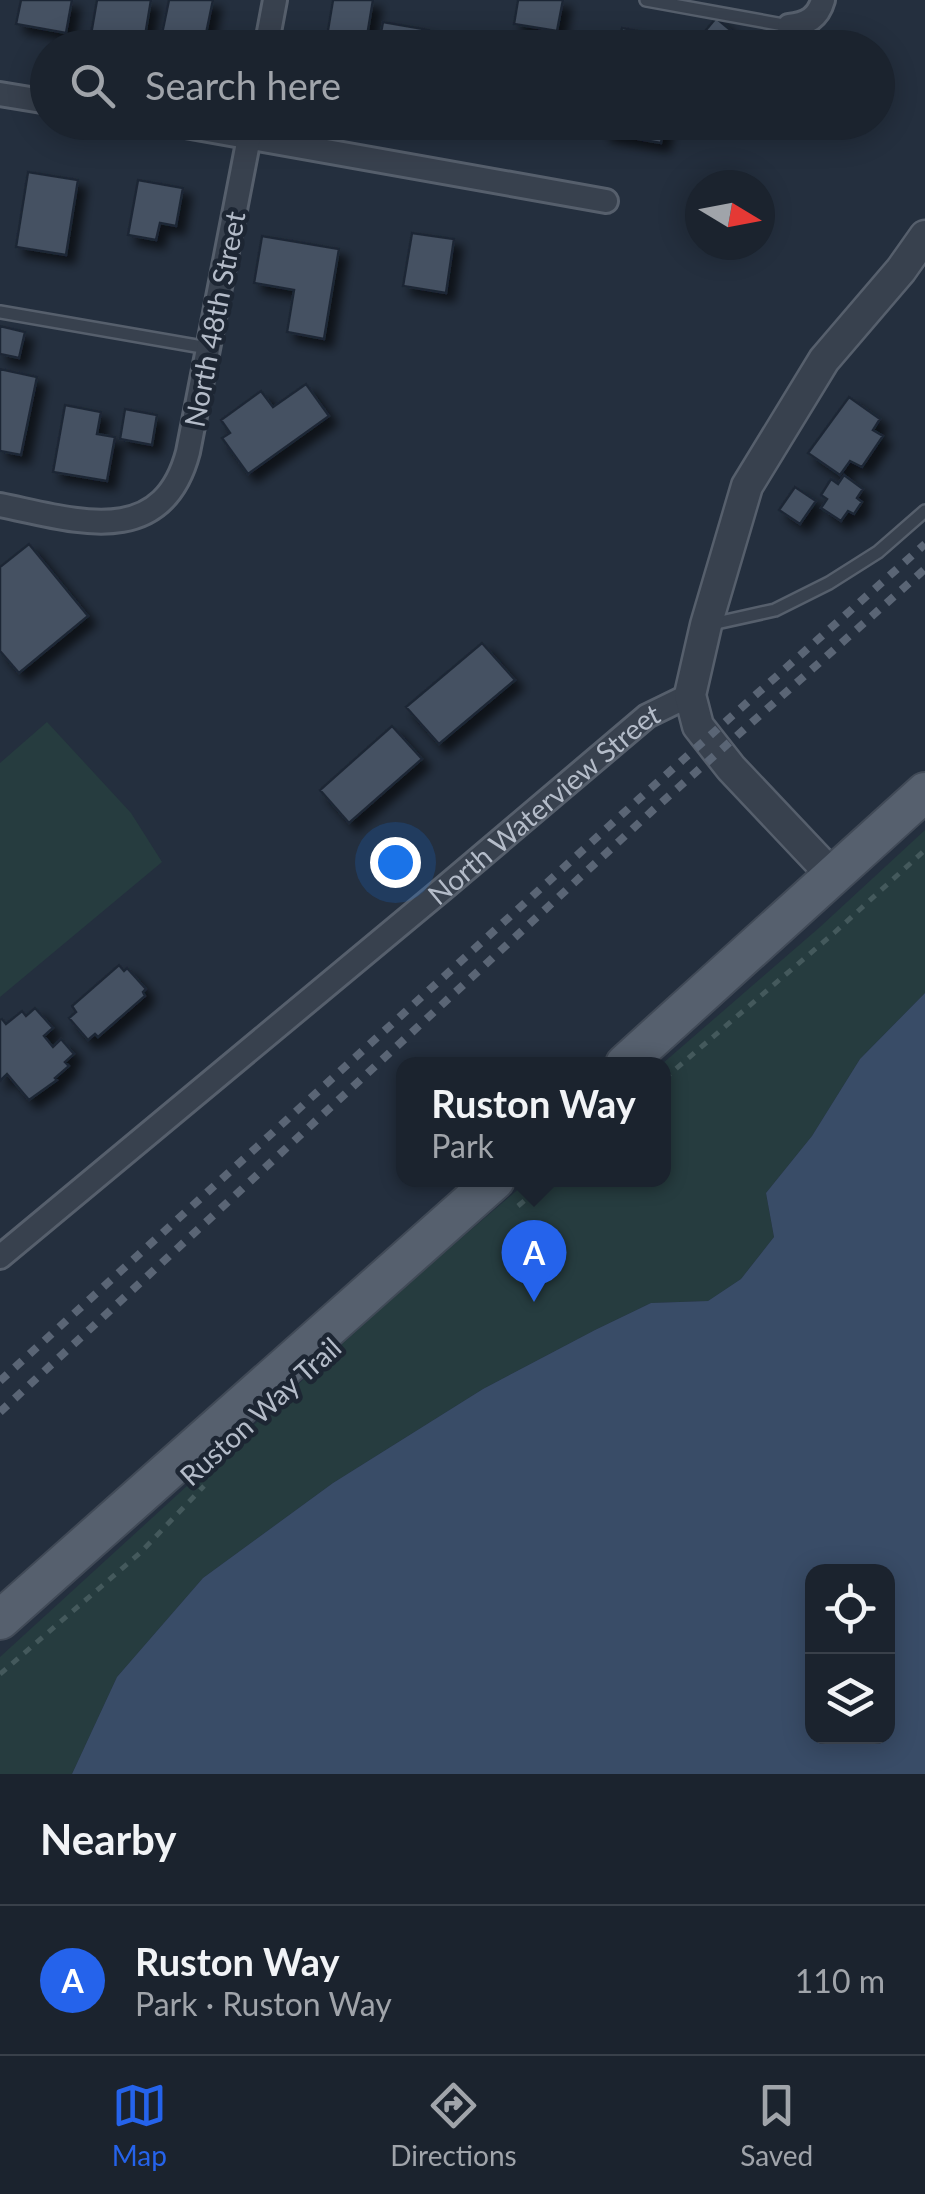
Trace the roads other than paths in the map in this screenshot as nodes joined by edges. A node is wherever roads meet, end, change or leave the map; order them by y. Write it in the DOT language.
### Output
graph roads {
  1 [pos="275,0"];
  2 [pos="646,0"];
  3 [pos="824,0"];
  4 [pos="789,26"];
  5 [pos="269,30"];
  6 [pos="0,94"];
  7 [pos="30,99"];
  8 [pos="248,140"];
  9 [pos="300,140"];
  10 [pos="606,201"];
  11 [pos="925,236"];
  12 [pos="0,312"];
  13 [pos="208,348"];
  14 [pos="0,505"];
  15 [pos="925,511"];
  16 [pos="706,625"];
  17 [pos="690,696"];
  18 [pos="925,792"];
  19 [pos="832,875"];
  20 [pos="633,1057"];
  21 [pos="504,1195"];
  22 [pos="0,1257"];
  23 [pos="0,1620"];
  1 -- 5 [label="street"];
  2 -- 4 [label="lane"];
  3 -- 4 [label="street"];
  6 -- 7 [label="street"];
  8 -- 13 [label="street, North 48th Street"];
  9 -- 10 [label="street"];
  11 -- 16 [label="street, North Waterview Street"];
  12 -- 13 [label="lane"];
  13 -- 14 [label="street, North 48th Street"];
  15 -- 16 [label="lane"];
  16 -- 17 [label="street, North Waterview Street"];
  17 -- 19 [label="street"];
  17 -- 22 [label="street, North Waterview Street"];
  18 -- 19 [label="main road"];
  19 -- 20 [label="main road"];
  21 -- 23 [label="main road"];
}
